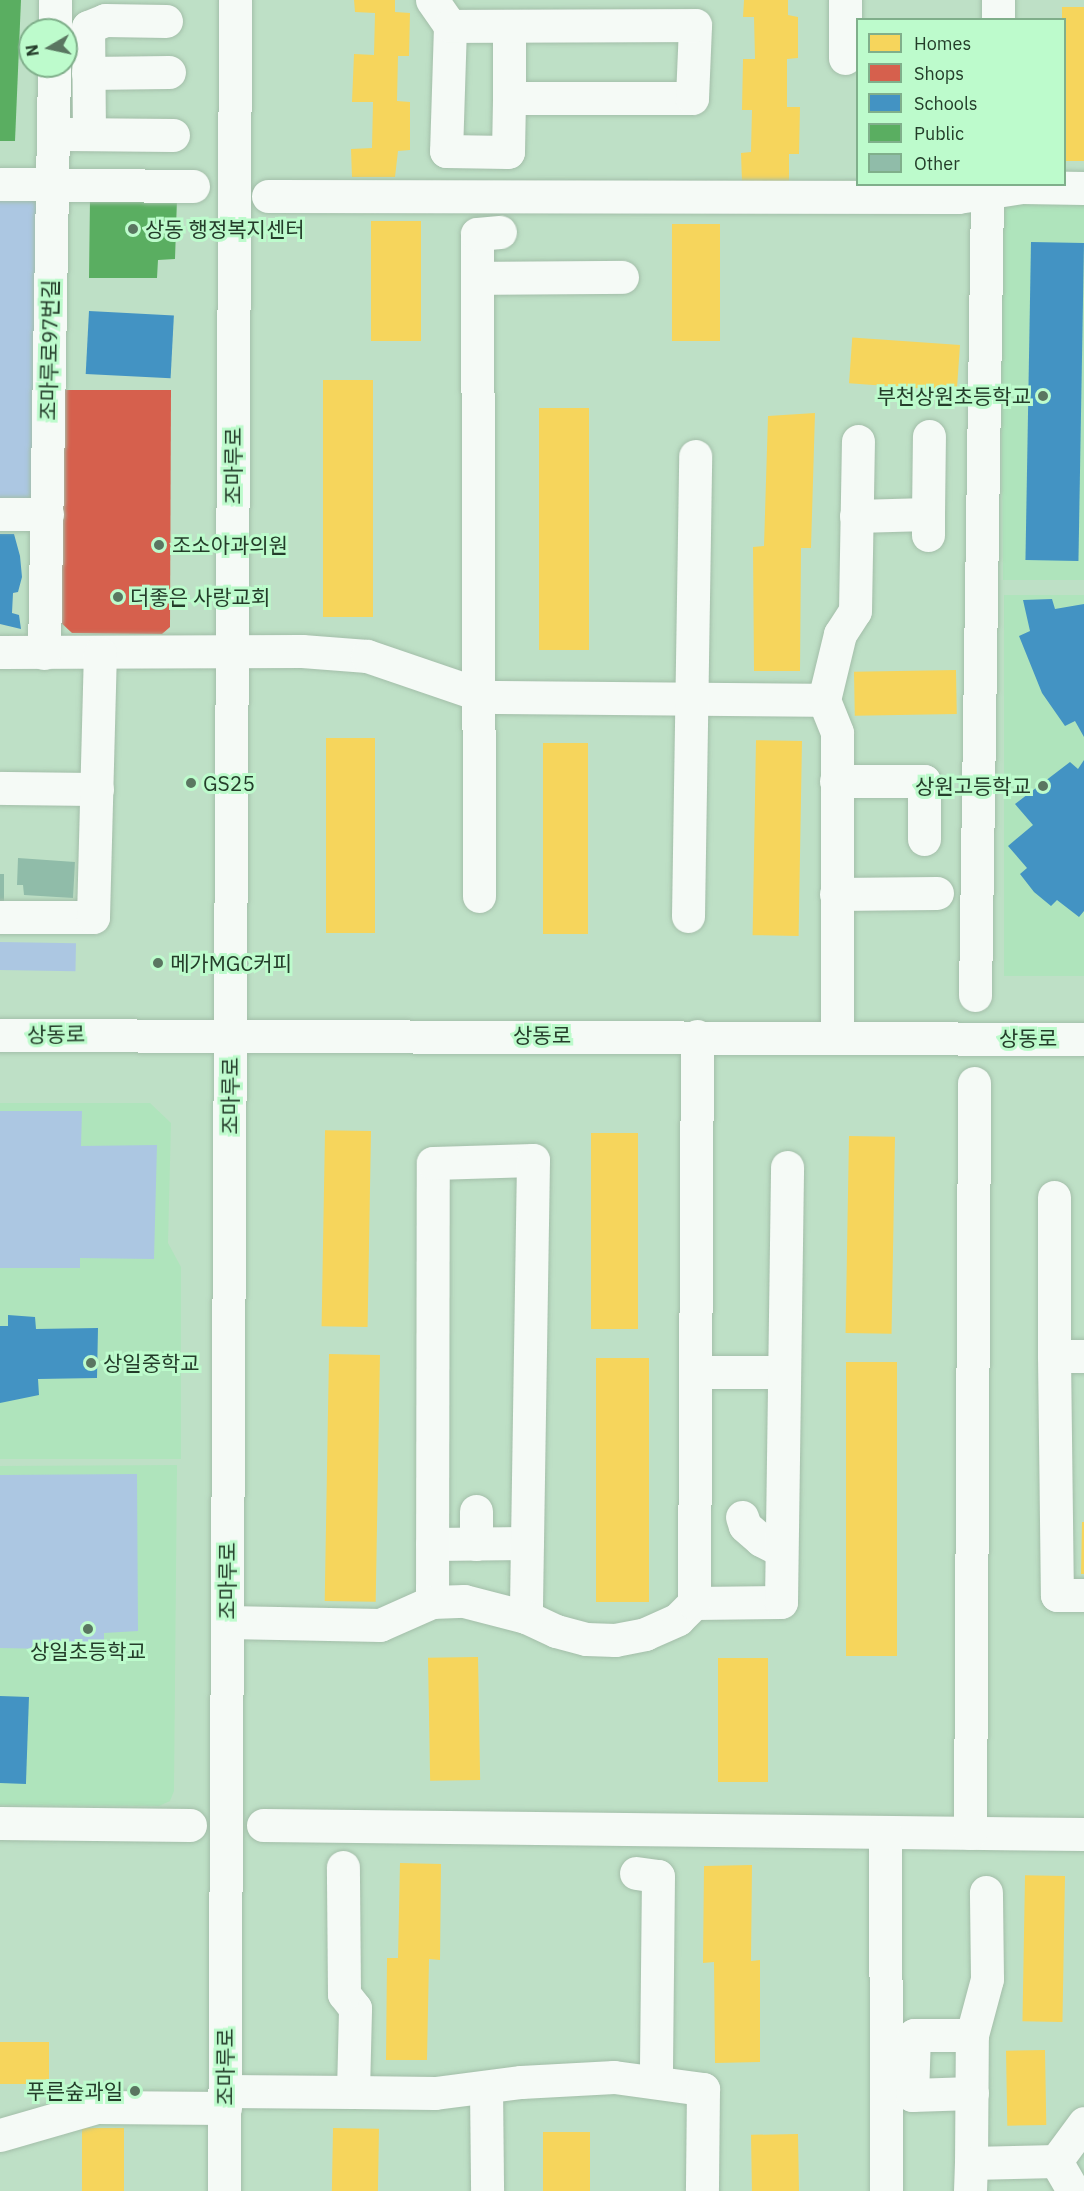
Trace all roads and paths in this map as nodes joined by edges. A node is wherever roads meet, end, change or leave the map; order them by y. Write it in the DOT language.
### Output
graph roads {
  1 [pos="55,0"];
  2 [pos="236,0"];
  3 [pos="845,0"];
  4 [pos="998,0"];
  5 [pos="441,13"];
  6 [pos="55,18"];
  7 [pos="998,18"];
  8 [pos="166,21"];
  9 [pos="509,26"];
  10 [pos="845,58"];
  11 [pos="168,72"];
  12 [pos="88,73"];
  13 [pos="54,78"];
  14 [pos="509,98"];
  15 [pos="53,133"];
  16 [pos="89,134"];
  17 [pos="173,135"];
  18 [pos="0,184"];
  19 [pos="52,185"];
  20 [pos="193,186"];
  21 [pos="1084,188"];
  22 [pos="987,193"];
  23 [pos="268,196"];
  24 [pos="500,232"];
  25 [pos="622,277"];
  26 [pos="477,278"];
  27 [pos="929,436"];
  28 [pos="858,441"];
  29 [pos="695,456"];
  30 [pos="0,514"];
  31 [pos="46,514"];
  32 [pos="856,516"];
  33 [pos="0,652"];
  34 [pos="44,653"];
  35 [pos="100,653"];
  36 [pos="232,653"];
  37 [pos="478,695"];
  38 [pos="693,698"];
  39 [pos="824,700"];
  40 [pos="836,781"];
  41 [pos="0,788"];
  42 [pos="97,789"];
  43 [pos="924,839"];
  44 [pos="937,893"];
  45 [pos="836,894"];
  46 [pos="479,896"];
  47 [pos="688,916"];
  48 [pos="0,917"];
  49 [pos="975,995"];
  50 [pos="231,1033"];
  51 [pos="0,1035"];
  52 [pos="697,1036"];
  53 [pos="837,1037"];
  54 [pos="1084,1038"];
  55 [pos="974,1083"];
  56 [pos="787,1167"];
  57 [pos="1054,1197"];
  58 [pos="1069,1356"];
  59 [pos="695,1372"];
  60 [pos="784,1372"];
  61 [pos="476,1511"];
  62 [pos="742,1516"];
  63 [pos="527,1543"];
  64 [pos="432,1544"];
  65 [pos="476,1544"];
  66 [pos="781,1550"];
  67 [pos="1084,1595"];
  68 [pos="432,1602"];
  69 [pos="694,1603"];
  70 [pos="526,1617"];
  71 [pos="227,1622"];
  72 [pos="0,1823"];
  73 [pos="190,1825"];
  74 [pos="262,1826"];
  75 [pos="885,1832"];
  76 [pos="970,1833"];
  77 [pos="1084,1834"];
  78 [pos="343,1867"];
  79 [pos="636,1873"];
  80 [pos="987,1892"];
  81 [pos="972,2035"];
  82 [pos="656,2082"];
  83 [pos="486,2087"];
  84 [pos="353,2092"];
  85 [pos="972,2093"];
  86 [pos="225,2099"];
  87 [pos="1084,2123"];
  88 [pos="0,2135"];
  89 [pos="1056,2162"];
  90 [pos="971,2177"];
  91 [pos="224,2191"];
  92 [pos="487,2191"];
  93 [pos="702,2191"];
  94 [pos="886,2191"];
  95 [pos="1072,2191"];
  1 -- 6 [label="street"];
  2 -- 36 [label="street, 조마루로"];
  3 -- 10 [label="street"];
  4 -- 7 [label="street"];
  5 -- 9 [label="street"];
  5 -- 14 [label="street"];
  8 -- 12 [label="street"];
  9 -- 14 [label="street"];
  9 -- 14 [label="street"];
  11 -- 12 [label="street"];
  12 -- 16 [label="street"];
  13 -- 15 [label="street, 조마루로97번길"];
  15 -- 16 [label="street"];
  15 -- 19 [label="street, 조마루로97번길"];
  16 -- 17 [label="street"];
  18 -- 19 [label="street"];
  19 -- 20 [label="street"];
  19 -- 31 [label="street, 조마루로97번길"];
  21 -- 22 [label="street"];
  22 -- 23 [label="street"];
  22 -- 49 [label="street"];
  24 -- 26 [label="street"];
  25 -- 26 [label="street"];
  26 -- 37 [label="street"];
  27 -- 32 [label="street"];
  28 -- 32 [label="street"];
  29 -- 38 [label="street"];
  30 -- 31 [label="street"];
  31 -- 34 [label="street, 조마루로97번길"];
  32 -- 39 [label="street"];
  33 -- 34 [label="street"];
  34 -- 35 [label="street"];
  35 -- 36 [label="street"];
  35 -- 42 [label="street"];
  36 -- 37 [label="street"];
  36 -- 50 [label="street, 조마루로"];
  37 -- 38 [label="street"];
  37 -- 46 [label="street"];
  38 -- 39 [label="street"];
  38 -- 47 [label="street"];
  39 -- 40 [label="street"];
  40 -- 43 [label="street"];
  40 -- 45 [label="street"];
  41 -- 42 [label="street"];
  42 -- 48 [label="street"];
  44 -- 45 [label="street"];
  45 -- 53 [label="street"];
  50 -- 51 [label="street, 상동로"];
  50 -- 52 [label="street, 상동로"];
  50 -- 71 [label="street, 조마루로"];
  52 -- 53 [label="street, 상동로"];
  52 -- 59 [label="street"];
  53 -- 54 [label="street, 상동로"];
  55 -- 76 [label="street"];
  56 -- 60 [label="street"];
  57 -- 58 [label="street"];
  58 -- 67 [label="street"];
  59 -- 60 [label="street"];
  59 -- 69 [label="street"];
  60 -- 66 [label="street"];
  61 -- 65 [label="street"];
  62 -- 66 [label="street"];
  63 -- 64 [label="street"];
  63 -- 65 [label="street"];
  63 -- 70 [label="street"];
  64 -- 65 [label="street"];
  64 -- 68 [label="street"];
  66 -- 69 [label="street"];
  68 -- 70 [label="street"];
  68 -- 71 [label="street"];
  69 -- 70 [label="street"];
  71 -- 86 [label="street, 조마루로"];
  72 -- 73 [label="street"];
  74 -- 75 [label="street"];
  75 -- 76 [label="street"];
  75 -- 94 [label="street"];
  76 -- 77 [label="street"];
  78 -- 84 [label="street"];
  79 -- 82 [label="street"];
  80 -- 81 [label="street"];
  81 -- 85 [label="street"];
  81 -- 85 [label="street"];
  82 -- 83 [label="street"];
  82 -- 93 [label="street"];
  83 -- 84 [label="street"];
  83 -- 92 [label="street"];
  84 -- 86 [label="street"];
  85 -- 90 [label="street"];
  86 -- 88 [label="street"];
  86 -- 91 [label="street, 조마루로"];
  87 -- 89 [label="street"];
  89 -- 90 [label="street"];
  89 -- 95 [label="street"];
}
